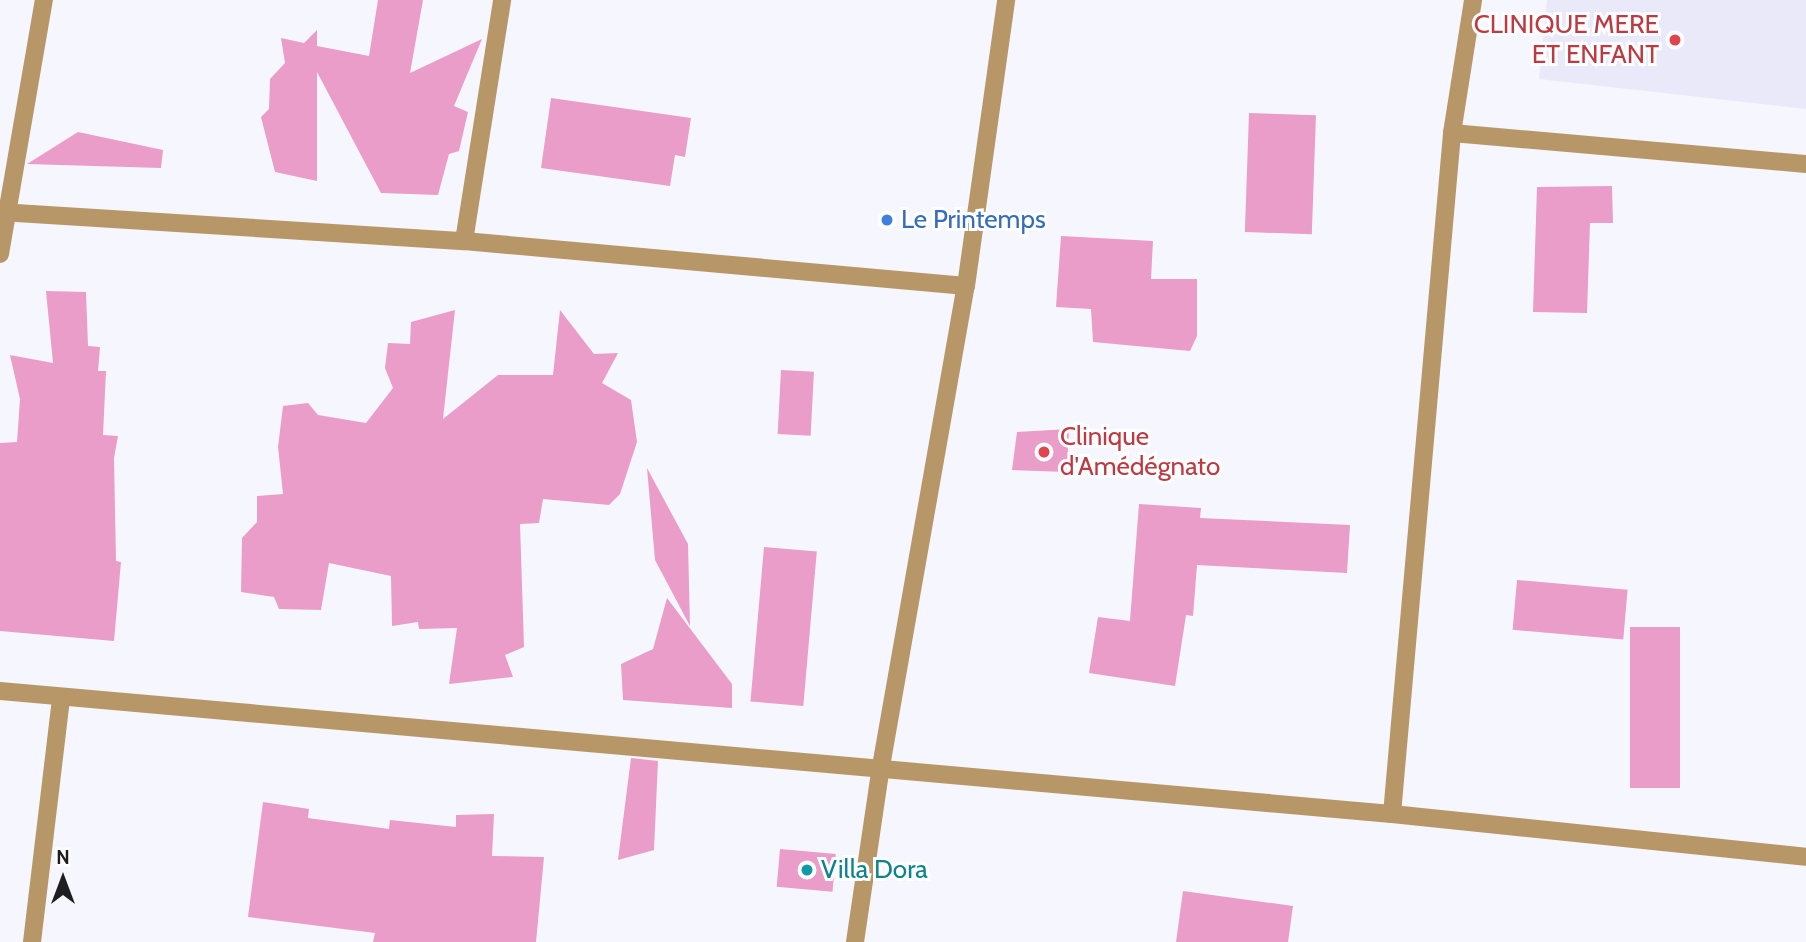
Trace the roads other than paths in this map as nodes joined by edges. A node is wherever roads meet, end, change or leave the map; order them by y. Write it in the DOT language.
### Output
graph roads {
  1 [pos="44,0"];
  2 [pos="502,0"];
  3 [pos="1006,0"];
  4 [pos="1474,0"];
  5 [pos="1452,133"];
  6 [pos="1806,164"];
  7 [pos="2,212"];
  8 [pos="464,241"];
  9 [pos="0,254"];
  10 [pos="966,286"];
  11 [pos="0,691"];
  12 [pos="61,698"];
  13 [pos="880,772"];
  14 [pos="1392,814"];
  15 [pos="1806,857"];
  16 [pos="32,942"];
  17 [pos="855,942"];
  1 -- 7 [label="street"];
  2 -- 8 [label="street"];
  3 -- 10 [label="street"];
  4 -- 5 [label="street"];
  5 -- 6 [label="street"];
  5 -- 14 [label="street"];
  7 -- 8 [label="street"];
  7 -- 9 [label="street"];
  8 -- 10 [label="street"];
  10 -- 13 [label="street"];
  11 -- 12 [label="street"];
  12 -- 13 [label="street"];
  12 -- 16 [label="street"];
  13 -- 14 [label="street"];
  13 -- 17 [label="street"];
  14 -- 15 [label="street"];
}
